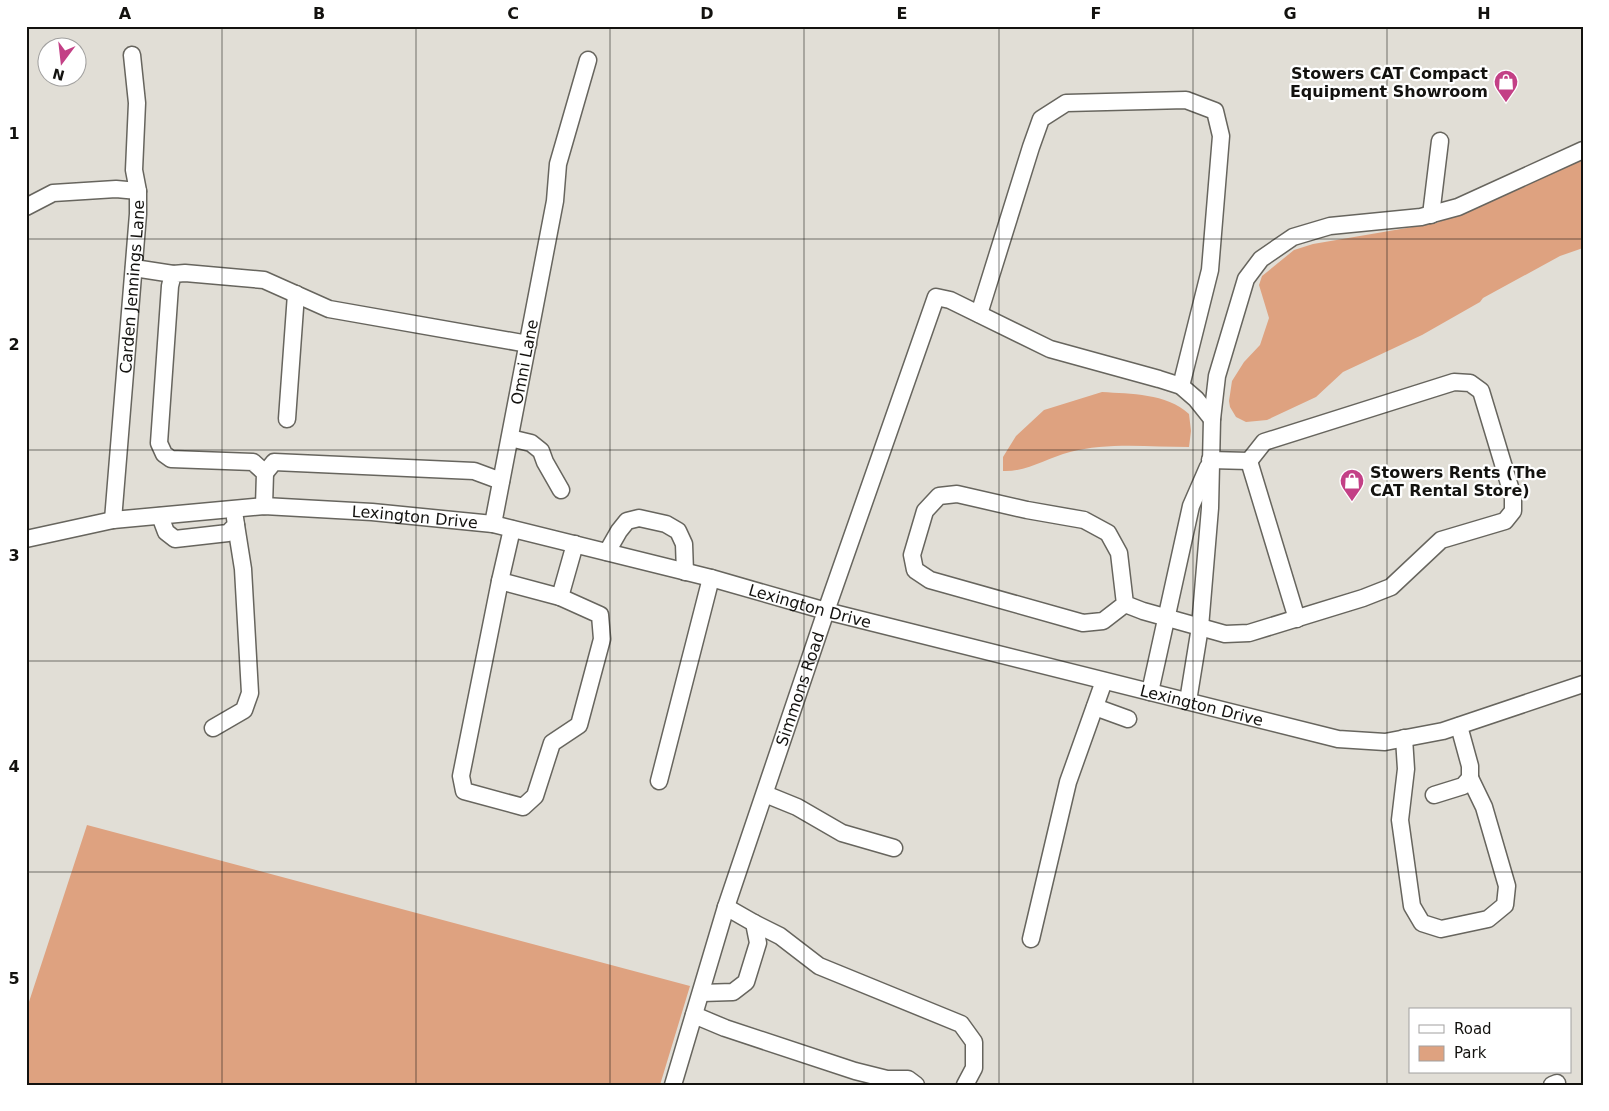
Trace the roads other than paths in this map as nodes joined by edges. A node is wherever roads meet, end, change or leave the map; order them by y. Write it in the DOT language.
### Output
graph roads {
  1 [pos="132,55"];
  2 [pos="588,60"];
  3 [pos="1440,141"];
  4 [pos="1583,150"];
  5 [pos="138,191"];
  6 [pos="26,207"];
  7 [pos="1430,215"];
  8 [pos="134,268"];
  9 [pos="173,274"];
  10 [pos="296,294"];
  11 [pos="978,314"];
  12 [pos="528,344"];
  13 [pos="1181,386"];
  14 [pos="287,418"];
  15 [pos="1212,419"];
  16 [pos="510,438"];
  17 [pos="1210,460"];
  18 [pos="1249,461"];
  19 [pos="265,473"];
  20 [pos="502,481"];
  21 [pos="561,490"];
  22 [pos="264,506"];
  23 [pos="234,508"];
  24 [pos="160,516"];
  25 [pos="113,520"];
  26 [pos="493,524"];
  27 [pos="236,525"];
  28 [pos="512,529"];
  29 [pos="26,539"];
  30 [pos="575,544"];
  31 [pos="607,552"];
  32 [pos="685,572"];
  33 [pos="711,578"];
  34 [pos="500,581"];
  35 [pos="560,597"];
  36 [pos="1125,604"];
  37 [pos="826,611"];
  38 [pos="1166,617"];
  39 [pos="1297,619"];
  40 [pos="1200,627"];
  41 [pos="1104,681"];
  42 [pos="1583,684"];
  43 [pos="1150,692"];
  44 [pos="1188,701"];
  45 [pos="1094,707"];
  46 [pos="1128,719"];
  47 [pos="1459,726"];
  48 [pos="212,728"];
  49 [pos="1404,738"];
  50 [pos="1470,778"];
  51 [pos="659,781"];
  52 [pos="765,794"];
  53 [pos="1434,796"];
  54 [pos="894,848"];
  55 [pos="726,907"];
  56 [pos="754,923"];
  57 [pos="1031,939"];
  58 [pos="701,993"];
  59 [pos="694,1016"];
  60 [pos="674,1085"];
  61 [pos="916,1085"];
  62 [pos="965,1085"];
  63 [pos="1552,1085"];
  64 [pos="1557,1085"];
  1 -- 5 [label="street, Carden Jennings Lane"];
  2 -- 12 [label="street, Omni Lane"];
  3 -- 7 [label="street"];
  4 -- 7 [label="street"];
  5 -- 6 [label="street"];
  5 -- 8 [label="street, Carden Jennings Lane"];
  7 -- 15 [label="street"];
  8 -- 9 [label="street"];
  8 -- 25 [label="street, Carden Jennings Lane"];
  9 -- 10 [label="street"];
  9 -- 19 [label="street"];
  10 -- 12 [label="street"];
  10 -- 14 [label="street"];
  11 -- 13 [label="street"];
  11 -- 13 [label="street"];
  11 -- 37 [label="street, Simmons Road"];
  12 -- 16 [label="street, Omni Lane"];
  13 -- 15 [label="street"];
  15 -- 17 [label="street"];
  16 -- 20 [label="street, Omni Lane"];
  16 -- 21 [label="street"];
  17 -- 18 [label="street"];
  17 -- 38 [label="street"];
  17 -- 40 [label="street"];
  18 -- 39 [label="street"];
  18 -- 39 [label="street"];
  19 -- 20 [label="street"];
  19 -- 22 [label="street"];
  20 -- 26 [label="street, Omni Lane"];
  22 -- 23 [label="street, Lexington Drive"];
  22 -- 26 [label="street, Lexington Drive"];
  23 -- 24 [label="street, Lexington Drive"];
  23 -- 27 [label="street"];
  24 -- 25 [label="street, Lexington Drive"];
  24 -- 27 [label="street"];
  25 -- 29 [label="street, Lexington Drive"];
  26 -- 28 [label="street, Lexington Drive"];
  27 -- 48 [label="street"];
  28 -- 30 [label="street, Lexington Drive"];
  28 -- 34 [label="street"];
  30 -- 31 [label="street, Lexington Drive"];
  30 -- 35 [label="street"];
  31 -- 32 [label="street, Lexington Drive"];
  31 -- 32 [label="street"];
  32 -- 33 [label="street, Lexington Drive"];
  33 -- 37 [label="street, Lexington Drive"];
  33 -- 51 [label="street"];
  34 -- 35 [label="street"];
  34 -- 35 [label="street"];
  36 -- 36 [label="street"];
  36 -- 38 [label="street"];
  37 -- 41 [label="street, Lexington Drive"];
  37 -- 52 [label="street, Simmons Road"];
  38 -- 40 [label="street"];
  38 -- 43 [label="street"];
  39 -- 40 [label="street"];
  40 -- 44 [label="street"];
  41 -- 43 [label="street, Lexington Drive"];
  41 -- 45 [label="street"];
  42 -- 47 [label="street, Lexington Drive"];
  43 -- 44 [label="street, Lexington Drive"];
  44 -- 49 [label="street, Lexington Drive"];
  45 -- 46 [label="street"];
  45 -- 57 [label="street"];
  47 -- 49 [label="street, Lexington Drive"];
  47 -- 50 [label="street"];
  49 -- 50 [label="street"];
  50 -- 53 [label="street"];
  52 -- 54 [label="street"];
  52 -- 55 [label="street, Simmons Road"];
  55 -- 56 [label="street"];
  55 -- 58 [label="street, Simmons Road"];
  56 -- 58 [label="street"];
  56 -- 62 [label="street"];
  58 -- 59 [label="street, Simmons Road"];
  59 -- 60 [label="street, Simmons Road"];
  59 -- 61 [label="street"];
  63 -- 64 [label="street"];
}
